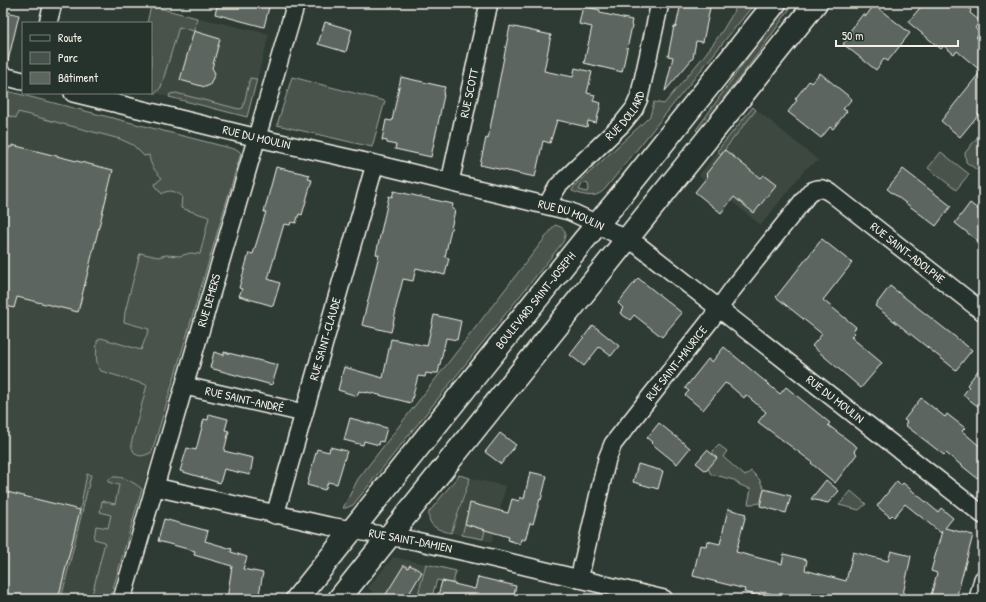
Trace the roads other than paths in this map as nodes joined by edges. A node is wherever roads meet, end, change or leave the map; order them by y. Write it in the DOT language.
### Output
graph roads {
  1 [pos="53,3"];
  2 [pos="296,3"];
  3 [pos="489,3"];
  4 [pos="660,3"];
  5 [pos="775,3"];
  6 [pos="816,3"];
  7 [pos="48,22"];
  8 [pos="3,76"];
  9 [pos="22,80"];
  10 [pos="77,94"];
  11 [pos="258,138"];
  12 [pos="375,164"];
  13 [pos="450,182"];
  14 [pos="831,193"];
  15 [pos="549,206"];
  16 [pos="597,224"];
  17 [pos="626,239"];
  18 [pos="719,308"];
  19 [pos="983,312"];
  20 [pos="185,386"];
  21 [pos="304,413"];
  22 [pos="155,487"];
  23 [pos="275,514"];
  24 [pos="983,515"];
  25 [pos="353,530"];
  26 [pos="389,536"];
  27 [pos="579,579"];
  28 [pos="983,579"];
  29 [pos="122,599"];
  30 [pos="298,599"];
  31 [pos="339,599"];
  32 [pos="664,599"];
  33 [pos="978,599"];
  1 -- 7 [label="street"];
  2 -- 11 [label="street, RUE DEMERS"];
  3 -- 13 [label="street, RUE SCOTT"];
  4 -- 15 [label="street, RUE DOLLARD"];
  5 -- 16 [label="main road, BOULEVARD SAINT-JOSEPH"];
  6 -- 17 [label="main road"];
  8 -- 9 [label="street"];
  10 -- 11 [label="street, RUE DU MOULIN"];
  11 -- 12 [label="street, RUE DU MOULIN"];
  11 -- 20 [label="street, RUE DEMERS"];
  12 -- 13 [label="street, RUE DU MOULIN"];
  12 -- 21 [label="street, RUE SAINT-CLAUDE"];
  13 -- 15 [label="street, RUE DU MOULIN"];
  14 -- 18 [label="street, RUE SAINT-MAURICE"];
  14 -- 19 [label="street, RUE SAINT-ADOLPHE"];
  15 -- 16 [label="street, RUE DU MOULIN"];
  16 -- 17 [label="street, RUE DU MOULIN"];
  16 -- 25 [label="main road, BOULEVARD SAINT-JOSEPH"];
  17 -- 18 [label="street, RUE DU MOULIN"];
  17 -- 26 [label="main road"];
  18 -- 24 [label="street, RUE DU MOULIN"];
  18 -- 27 [label="street, RUE SAINT-MAURICE"];
  20 -- 21 [label="street, RUE SAINT-ANDRÉ"];
  20 -- 22 [label="street, RUE DEMERS"];
  21 -- 23 [label="street, RUE SAINT-CLAUDE"];
  22 -- 23 [label="street, RUE SAINT-DAMIEN"];
  22 -- 29 [label="street, RUE DEMERS"];
  23 -- 25 [label="street, RUE SAINT-DAMIEN"];
  25 -- 26 [label="street, RUE SAINT-DAMIEN"];
  25 -- 30 [label="main road, BOULEVARD SAINT-JOSEPH"];
  26 -- 27 [label="street, RUE SAINT-DAMIEN"];
  26 -- 31 [label="main road"];
  27 -- 32 [label="street, RUE SAINT-DAMIEN"];
  28 -- 33 [label="street"];
}
